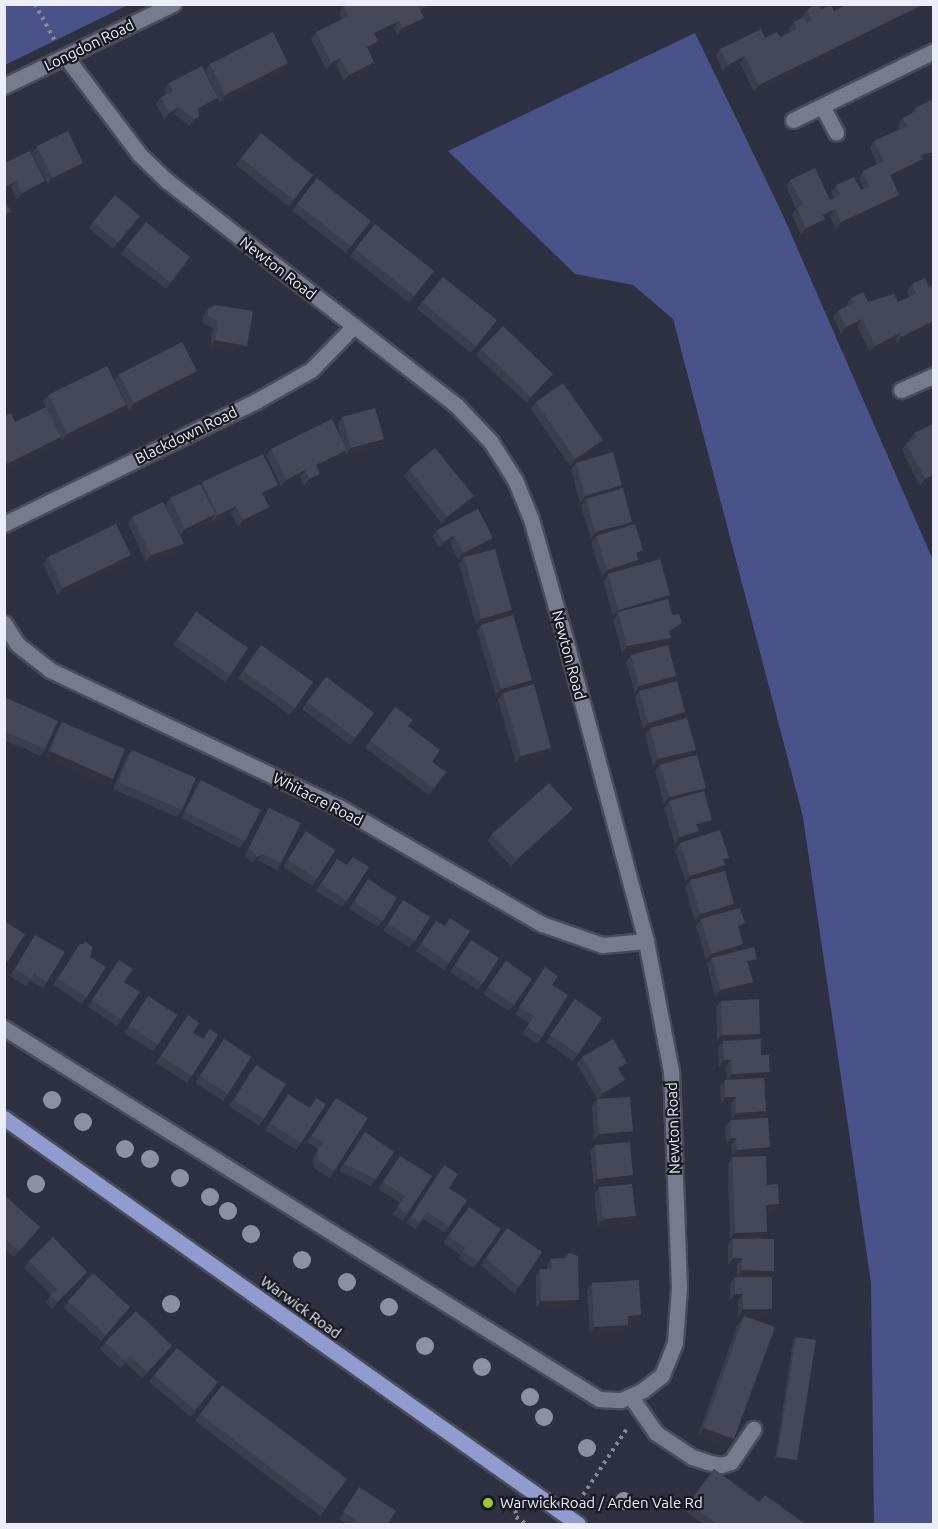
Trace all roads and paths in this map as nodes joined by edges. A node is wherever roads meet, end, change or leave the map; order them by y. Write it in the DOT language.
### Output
graph roads {
  1 [pos="35,4"];
  2 [pos="173,4"];
  3 [pos="933,51"];
  4 [pos="66,57"];
  5 [pos="4,86"];
  6 [pos="822,106"];
  7 [pos="793,120"];
  8 [pos="836,132"];
  9 [pos="354,326"];
  10 [pos="933,375"];
  11 [pos="901,390"];
  12 [pos="4,524"];
  13 [pos="4,623"];
  14 [pos="646,941"];
  15 [pos="4,1028"];
  16 [pos="4,1118"];
  17 [pos="634,1402"];
  18 [pos="753,1429"];
  19 [pos="577,1503"];
  20 [pos="578,1524"];
  1 -- 4 [label="path"];
  2 -- 4 [label="street, Longdon Road"];
  3 -- 6 [label="street"];
  4 -- 5 [label="street, Longdon Road"];
  4 -- 9 [label="street, Newton Road"];
  6 -- 7 [label="street"];
  6 -- 8 [label="street"];
  9 -- 12 [label="street, Blackdown Road"];
  9 -- 14 [label="street, Newton Road"];
  10 -- 11 [label="street"];
  13 -- 14 [label="street, Whitacre Road"];
  14 -- 17 [label="street, Newton Road"];
  15 -- 17 [label="street, Newton Road"];
  16 -- 20 [label="main road, Warwick Road"];
  17 -- 18 [label="street"];
  17 -- 19 [label="path"];
}
